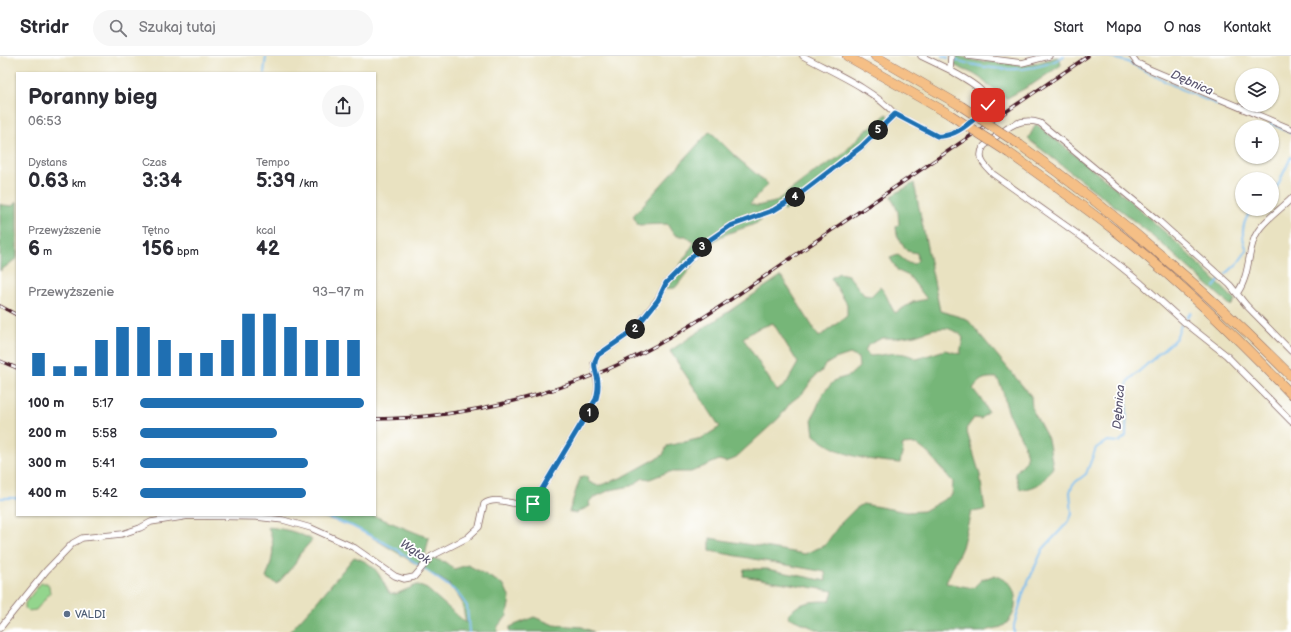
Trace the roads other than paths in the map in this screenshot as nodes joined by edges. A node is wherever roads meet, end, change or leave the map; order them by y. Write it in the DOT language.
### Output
graph roads {
  1 [pos="803,56"];
  2 [pos="847,56"];
  3 [pos="875,56"];
  4 [pos="921,56"];
  5 [pos="951,56"];
  6 [pos="968,56"];
  7 [pos="1049,56"];
  8 [pos="1132,56"];
  9 [pos="950,70"];
  10 [pos="895,114"];
  11 [pos="1291,129"];
  12 [pos="1291,199"];
  13 [pos="1238,292"];
  14 [pos="1291,351"];
  15 [pos="1291,376"];
  16 [pos="1291,394"];
  17 [pos="1291,421"];
  18 [pos="0,628"];
  1 -- 10 [label="street"];
  2 -- 16 [label="main road, bridge"];
  3 -- 15 [label="main road, bridge"];
  4 -- 9 [label="street"];
  5 -- 9 [label="street"];
  6 -- 7 [label="street"];
  8 -- 11 [label="street"];
  9 -- 10 [label="street"];
  10 -- 18 [label="street"];
  12 -- 13 [label="street"];
  13 -- 14 [label="street"];
  13 -- 17 [label="street"];
}
